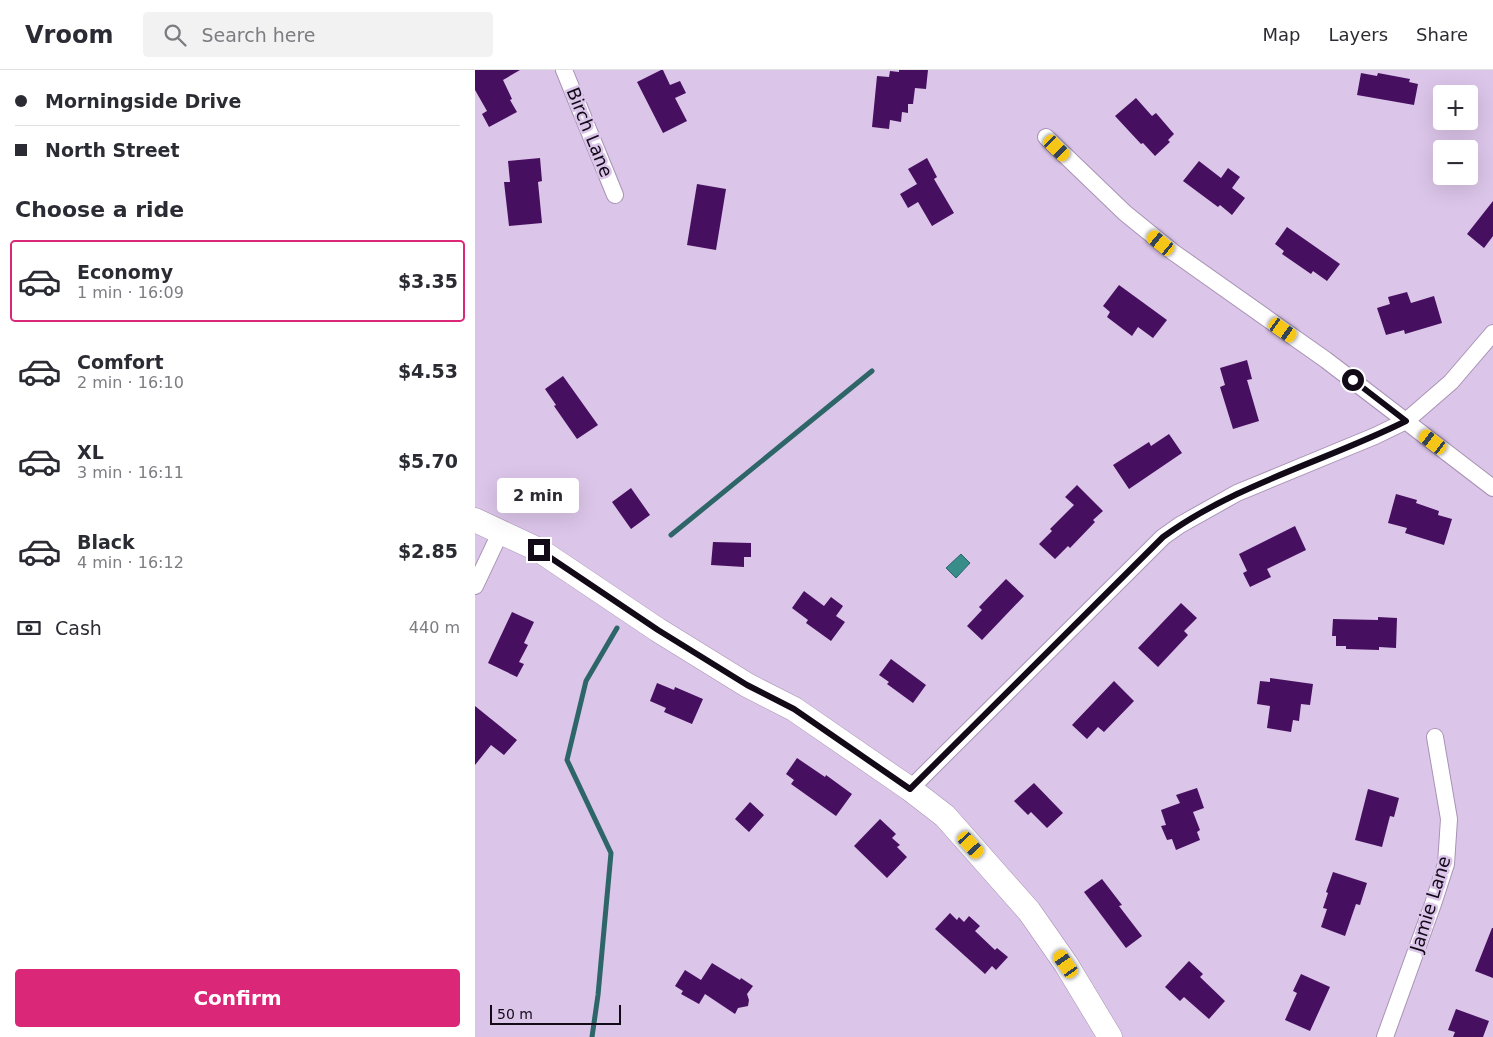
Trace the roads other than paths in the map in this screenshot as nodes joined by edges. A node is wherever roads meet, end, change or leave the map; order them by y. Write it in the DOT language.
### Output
graph roads {
  1 [pos="564,70"];
  2 [pos="1046,137"];
  3 [pos="615,195"];
  4 [pos="1493,333"];
  5 [pos="1406,421"];
  6 [pos="1493,488"];
  7 [pos="475,520"];
  8 [pos="501,531"];
  9 [pos="475,586"];
  10 [pos="1435,737"];
  11 [pos="910,789"];
  12 [pos="1110,1037"];
  13 [pos="1385,1037"];
  1 -- 3 [label="street, Birch Lane"];
  2 -- 5 [label="street"];
  4 -- 5 [label="street"];
  5 -- 6 [label="street"];
  5 -- 11 [label="street"];
  7 -- 8 [label="street"];
  8 -- 9 [label="street"];
  8 -- 11 [label="street"];
  10 -- 13 [label="street, Jamie Lane"];
  11 -- 12 [label="street"];
}
